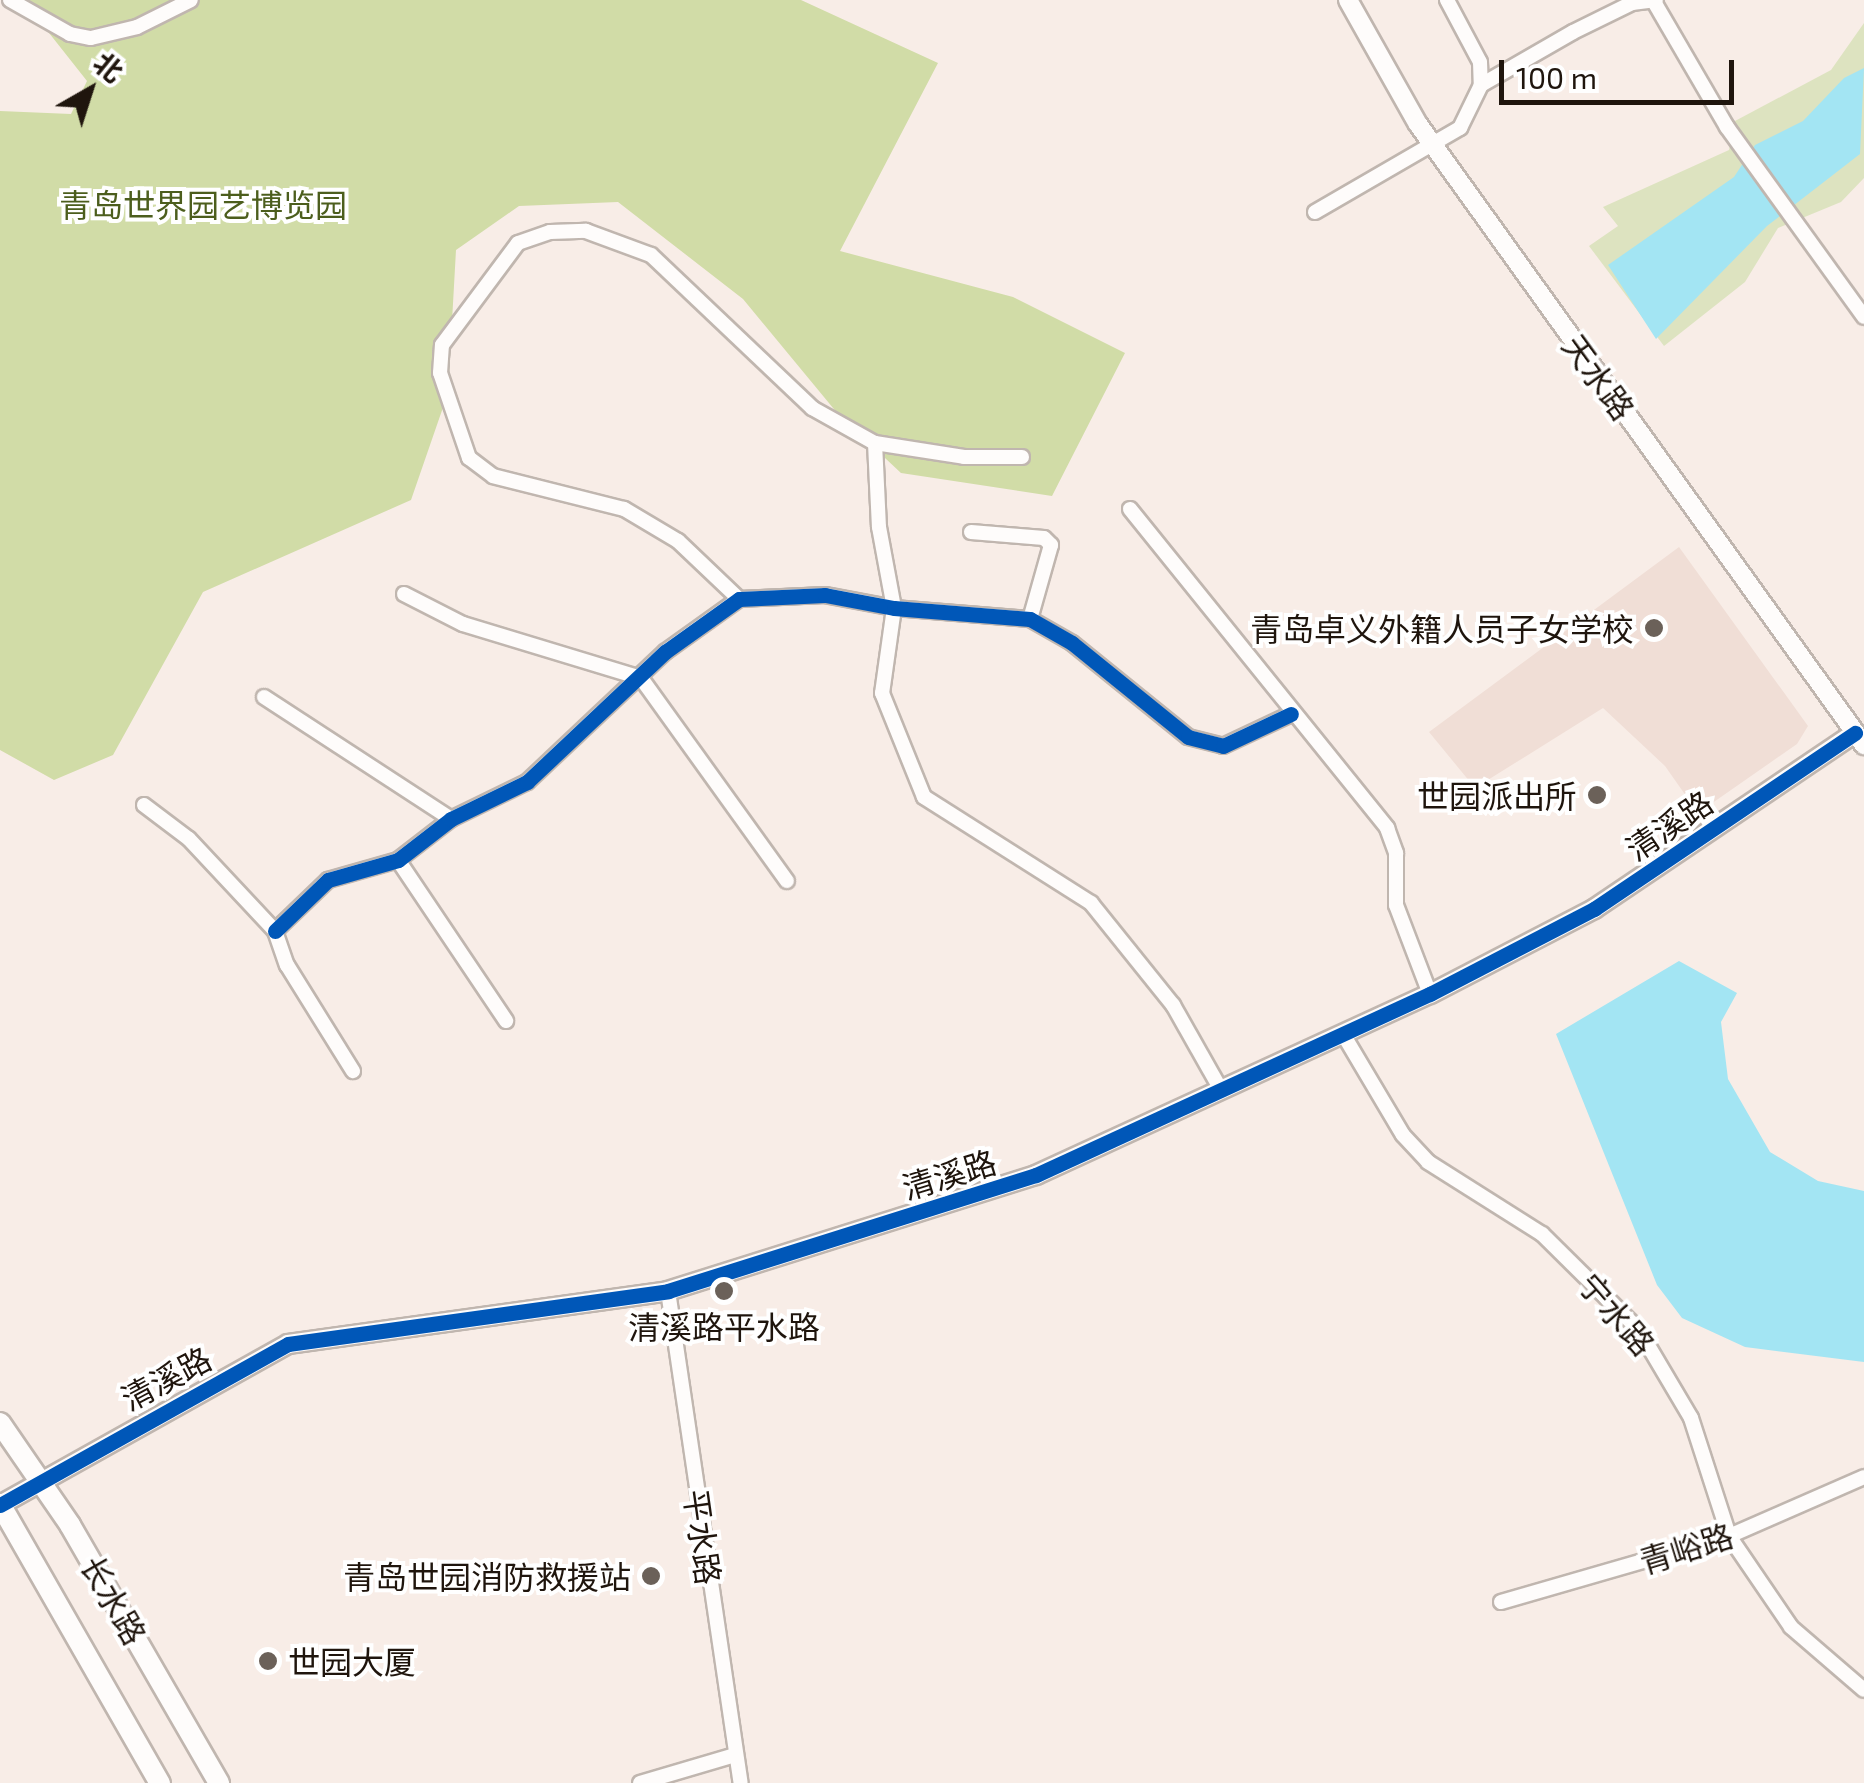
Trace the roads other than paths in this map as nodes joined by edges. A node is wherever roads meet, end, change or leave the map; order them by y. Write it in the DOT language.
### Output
graph roads {
  1 [pos="10,0"];
  2 [pos="191,0"];
  3 [pos="1348,0"];
  4 [pos="1446,0"];
  5 [pos="1655,0"];
  6 [pos="1480,85"];
  7 [pos="1432,144"];
  8 [pos="1316,212"];
  9 [pos="1864,317"];
  10 [pos="875,442"];
  11 [pos="1022,457"];
  12 [pos="1130,509"];
  13 [pos="972,532"];
  14 [pos="404,594"];
  15 [pos="739,599"];
  16 [pos="894,608"];
  17 [pos="1030,619"];
  18 [pos="641,678"];
  19 [pos="264,697"];
  20 [pos="1291,714"];
  21 [pos="1860,739"];
  22 [pos="144,806"];
  23 [pos="452,819"];
  24 [pos="398,860"];
  25 [pos="786,880"];
  26 [pos="275,931"];
  27 [pos="1430,994"];
  28 [pos="506,1021"];
  29 [pos="1343,1034"];
  30 [pos="352,1072"];
  31 [pos="1221,1090"];
  32 [pos="668,1290"];
  33 [pos="0,1423"];
  34 [pos="1864,1477"];
  35 [pos="40,1478"];
  36 [pos="0,1505"];
  37 [pos="1730,1536"];
  38 [pos="1501,1602"];
  39 [pos="1864,1690"];
  40 [pos="735,1755"];
  41 [pos="160,1783"];
  42 [pos="219,1783"];
  43 [pos="640,1783"];
  44 [pos="741,1783"];
  1 -- 2 [label="street"];
  3 -- 7 [label="street, 天水路"];
  4 -- 6 [label="street"];
  5 -- 6 [label="street"];
  5 -- 9 [label="street"];
  6 -- 7 [label="street"];
  7 -- 8 [label="street"];
  7 -- 21 [label="street, 天水路"];
  10 -- 11 [label="street"];
  10 -- 15 [label="street"];
  10 -- 16 [label="street"];
  12 -- 20 [label="street"];
  13 -- 17 [label="street"];
  14 -- 18 [label="street"];
  15 -- 16 [label="street"];
  15 -- 18 [label="street"];
  16 -- 17 [label="street"];
  16 -- 31 [label="street"];
  17 -- 20 [label="street"];
  18 -- 23 [label="street"];
  18 -- 25 [label="street"];
  19 -- 23 [label="street"];
  20 -- 27 [label="street"];
  21 -- 27 [label="street, 清溪路"];
  22 -- 26 [label="street"];
  23 -- 24 [label="street"];
  24 -- 26 [label="street"];
  24 -- 28 [label="street"];
  26 -- 30 [label="street"];
  27 -- 29 [label="street, 清溪路"];
  29 -- 31 [label="street, 清溪路"];
  29 -- 37 [label="street, 宁水路"];
  31 -- 32 [label="street, 清溪路"];
  32 -- 35 [label="street, 清溪路"];
  32 -- 40 [label="street, 平水路"];
  33 -- 35 [label="main road, 长水路"];
  34 -- 37 [label="street, 青峪路"];
  35 -- 36 [label="street, 清溪路"];
  35 -- 42 [label="main road, 长水路"];
  36 -- 41 [label="main road, 长水路"];
  37 -- 38 [label="street, 青峪路"];
  37 -- 39 [label="street, 宁水路"];
  40 -- 43 [label="street"];
  40 -- 44 [label="street, 平水路"];
}
